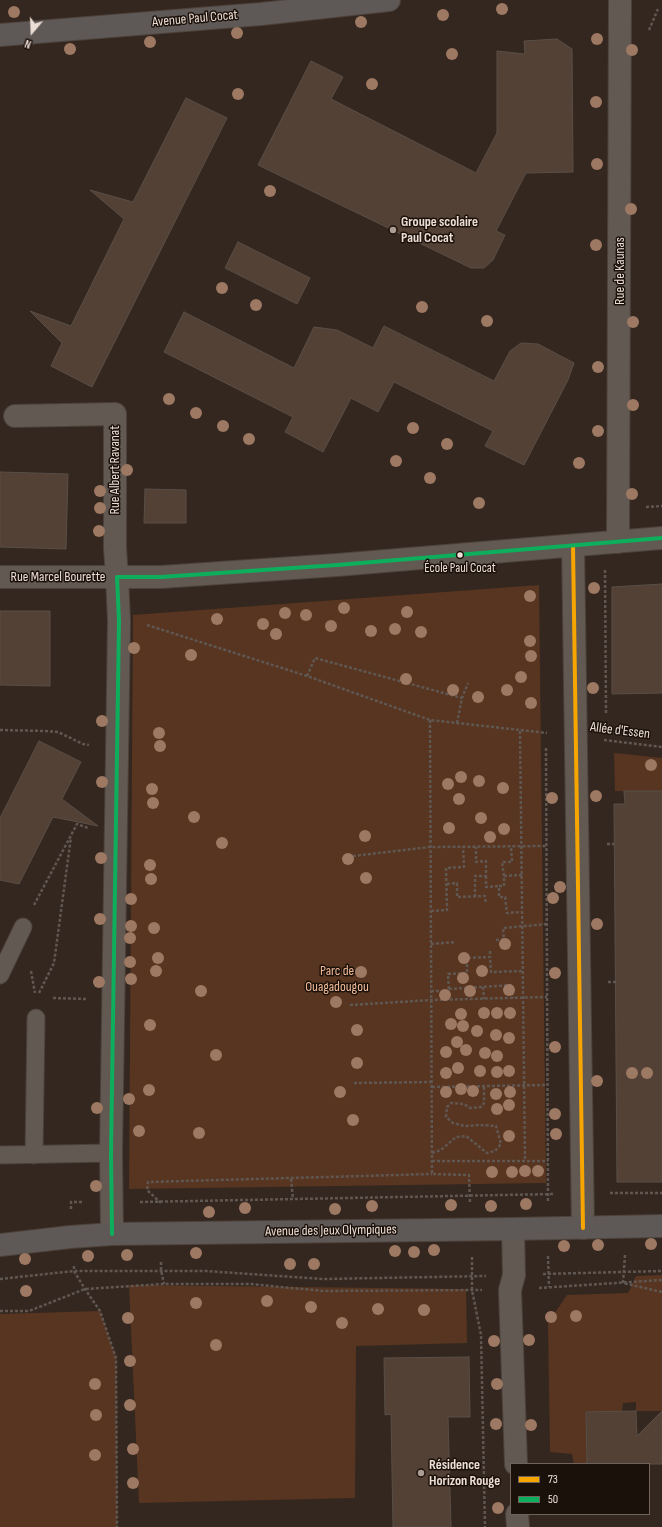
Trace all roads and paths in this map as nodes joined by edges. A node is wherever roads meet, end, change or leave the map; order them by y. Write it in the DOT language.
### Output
graph roads {
  1 [pos="389,0"];
  2 [pos="620,0"];
  3 [pos="264,7"];
  4 [pos="0,35"];
  5 [pos="15,416"];
  6 [pos="662,538"];
  7 [pos="618,542"];
  8 [pos="573,546"];
  9 [pos="0,577"];
  10 [pos="117,578"];
  11 [pos="118,621"];
  12 [pos="307,676"];
  13 [pos="468,683"];
  14 [pos="462,698"];
  15 [pos="430,720"];
  16 [pos="457,723"];
  17 [pos="0,730"];
  18 [pos="520,731"];
  19 [pos="576,736"];
  20 [pos="546,741"];
  21 [pos="83,744"];
  22 [pos="662,747"];
  23 [pos="90,828"];
  24 [pos="71,834"];
  25 [pos="607,844"];
  26 [pos="614,844"];
  27 [pos="511,846"];
  28 [pos="546,846"];
  29 [pos="430,847"];
  30 [pos="463,847"];
  31 [pos="476,847"];
  32 [pos="522,847"];
  33 [pos="353,856"];
  34 [pos="522,875"];
  35 [pos="486,876"];
  36 [pos="504,876"];
  37 [pos="447,884"];
  38 [pos="499,886"];
  39 [pos="475,896"];
  40 [pos="486,904"];
  41 [pos="431,911"];
  42 [pos="522,912"];
  43 [pos="546,924"];
  44 [pos="523,926"];
  45 [pos="23,927"];
  46 [pos="496,940"];
  47 [pos="456,942"];
  48 [pos="431,944"];
  49 [pos="490,951"];
  50 [pos="490,957"];
  51 [pos="523,971"];
  52 [pos="0,975"];
  53 [pos="608,982"];
  54 [pos="616,982"];
  55 [pos="483,987"];
  56 [pos="449,989"];
  57 [pos="431,991"];
  58 [pos="547,997"];
  59 [pos="36,998"];
  60 [pos="51,998"];
  61 [pos="513,998"];
  62 [pos="523,998"];
  63 [pos="88,999"];
  64 [pos="484,999"];
  65 [pos="432,1000"];
  66 [pos="350,1005"];
  67 [pos="36,1018"];
  68 [pos="432,1082"];
  69 [pos="354,1083"];
  70 [pos="547,1084"];
  71 [pos="484,1086"];
  72 [pos="524,1086"];
  73 [pos="432,1087"];
  74 [pos="111,1153"];
  75 [pos="432,1153"];
  76 [pos="34,1155"];
  77 [pos="0,1156"];
  78 [pos="432,1161"];
  79 [pos="525,1161"];
  80 [pos="548,1161"];
  81 [pos="432,1174"];
  82 [pos="455,1175"];
  83 [pos="291,1179"];
  84 [pos="148,1182"];
  85 [pos="662,1192"];
  86 [pos="548,1194"];
  87 [pos="582,1194"];
  88 [pos="293,1199"];
  89 [pos="111,1202"];
  90 [pos="662,1226"];
  91 [pos="548,1228"];
  92 [pos="583,1228"];
  93 [pos="513,1229"];
  94 [pos="112,1234"];
  95 [pos="70,1237"];
  96 [pos="0,1245"];
  97 [pos="74,1271"];
  98 [pos="662,1271"];
  99 [pos="548,1274"];
  100 [pos="0,1279"];
  101 [pos="662,1280"];
  102 [pos="512,1282"];
  103 [pos="623,1283"];
  104 [pos="549,1288"];
  105 [pos="85,1289"];
  106 [pos="472,1290"];
  107 [pos="662,1292"];
  108 [pos="0,1311"];
  109 [pos="516,1463"];
  110 [pos="517,1515"];
  111 [pos="117,1527"];
  112 [pos="485,1527"];
  113 [pos="518,1527"];
  1 -- 3 [label="main road, Avenue Paul Cocat"];
  2 -- 7 [label="street, Rue de Kaunas"];
  3 -- 4 [label="main road, Avenue Paul Cocat"];
  5 -- 10 [label="street, Rue Albert Ravanat"];
  6 -- 7 [label="street, Rue Marcel Bourette"];
  7 -- 8 [label="street, Rue Marcel Bourette"];
  8 -- 10 [label="street, Rue Marcel Bourette"];
  8 -- 19 [label="street"];
  9 -- 10 [label="street, Rue Marcel Bourette"];
  10 -- 11 [label="street"];
  11 -- 12 [label="path, Allée d'Essen"];
  11 -- 74 [label="street"];
  12 -- 14 [label="path"];
  12 -- 15 [label="path, Allée d'Essen"];
  13 -- 14 [label="path"];
  14 -- 16 [label="path"];
  15 -- 16 [label="path, Allée d'Essen"];
  15 -- 29 [label="path"];
  16 -- 18 [label="path, Allée d'Essen"];
  17 -- 21 [label="path"];
  18 -- 19 [label="path, Allée d'Essen"];
  18 -- 32 [label="path"];
  19 -- 22 [label="path, Allée d'Essen"];
  19 -- 87 [label="street"];
  20 -- 28 [label="path"];
  23 -- 24 [label="path"];
  24 -- 45 [label="path"];
  24 -- 59 [label="path"];
  25 -- 26 [label="path"];
  27 -- 31 [label="path"];
  27 -- 32 [label="path"];
  27 -- 36 [label="path"];
  28 -- 32 [label="path"];
  28 -- 43 [label="path"];
  29 -- 30 [label="path"];
  29 -- 33 [label="path"];
  29 -- 41 [label="path"];
  30 -- 31 [label="path"];
  30 -- 37 [label="path"];
  31 -- 35 [label="path"];
  32 -- 34 [label="path"];
  34 -- 36 [label="path"];
  34 -- 42 [label="path"];
  35 -- 38 [label="path"];
  35 -- 39 [label="path"];
  36 -- 38 [label="path"];
  37 -- 39 [label="path"];
  37 -- 41 [label="path"];
  38 -- 42 [label="path"];
  39 -- 40 [label="path"];
  41 -- 48 [label="path"];
  42 -- 44 [label="path"];
  43 -- 44 [label="path"];
  43 -- 58 [label="path"];
  44 -- 46 [label="path"];
  44 -- 51 [label="path"];
  45 -- 52 [label="lane"];
  47 -- 48 [label="path"];
  48 -- 57 [label="path"];
  49 -- 50 [label="path"];
  50 -- 51 [label="path"];
  50 -- 56 [label="path"];
  51 -- 62 [label="path"];
  53 -- 54 [label="path"];
  55 -- 56 [label="path"];
  55 -- 61 [label="path"];
  55 -- 64 [label="path"];
  56 -- 57 [label="path"];
  57 -- 65 [label="path"];
  58 -- 62 [label="path"];
  58 -- 70 [label="path"];
  60 -- 63 [label="path"];
  61 -- 62 [label="path"];
  61 -- 64 [label="path"];
  62 -- 72 [label="path"];
  64 -- 65 [label="path"];
  65 -- 66 [label="path"];
  65 -- 68 [label="path"];
  67 -- 76 [label="lane"];
  68 -- 69 [label="path"];
  68 -- 73 [label="path"];
  70 -- 72 [label="path"];
  70 -- 80 [label="path"];
  71 -- 72 [label="path"];
  71 -- 73 [label="path"];
  71 -- 75 [label="path"];
  72 -- 79 [label="path"];
  73 -- 75 [label="path"];
  74 -- 76 [label="lane"];
  74 -- 89 [label="street"];
  75 -- 78 [label="path"];
  76 -- 77 [label="lane"];
  78 -- 79 [label="path"];
  78 -- 81 [label="path"];
  79 -- 80 [label="path"];
  80 -- 86 [label="path"];
  81 -- 82 [label="path"];
  81 -- 83 [label="path"];
  83 -- 84 [label="path"];
  83 -- 88 [label="path"];
  85 -- 87 [label="path"];
  86 -- 87 [label="path"];
  86 -- 88 [label="path"];
  86 -- 91 [label="path"];
  87 -- 92 [label="street"];
  88 -- 89 [label="path"];
  89 -- 94 [label="street"];
  89 -- 95 [label="path"];
  90 -- 92 [label="main road, Avenue des Jeux Olympiques"];
  91 -- 92 [label="main road, Avenue des Jeux Olympiques"];
  91 -- 93 [label="main road, Avenue des Jeux Olympiques"];
  91 -- 99 [label="path"];
  93 -- 94 [label="main road, Avenue des Jeux Olympiques"];
  93 -- 102 [label="street"];
  94 -- 95 [label="main road, Avenue des Jeux Olympiques"];
  95 -- 96 [label="main road, Avenue des Jeux Olympiques"];
  95 -- 97 [label="path"];
  97 -- 100 [label="path"];
  97 -- 102 [label="path"];
  97 -- 105 [label="path"];
  98 -- 99 [label="path"];
  99 -- 102 [label="path"];
  99 -- 104 [label="path"];
  101 -- 103 [label="path"];
  102 -- 104 [label="path"];
  102 -- 106 [label="path"];
  102 -- 109 [label="street"];
  103 -- 104 [label="path"];
  103 -- 107 [label="path"];
  105 -- 106 [label="path"];
  105 -- 108 [label="path"];
  105 -- 111 [label="path"];
  106 -- 112 [label="path"];
  110 -- 113 [label="street"];
}
